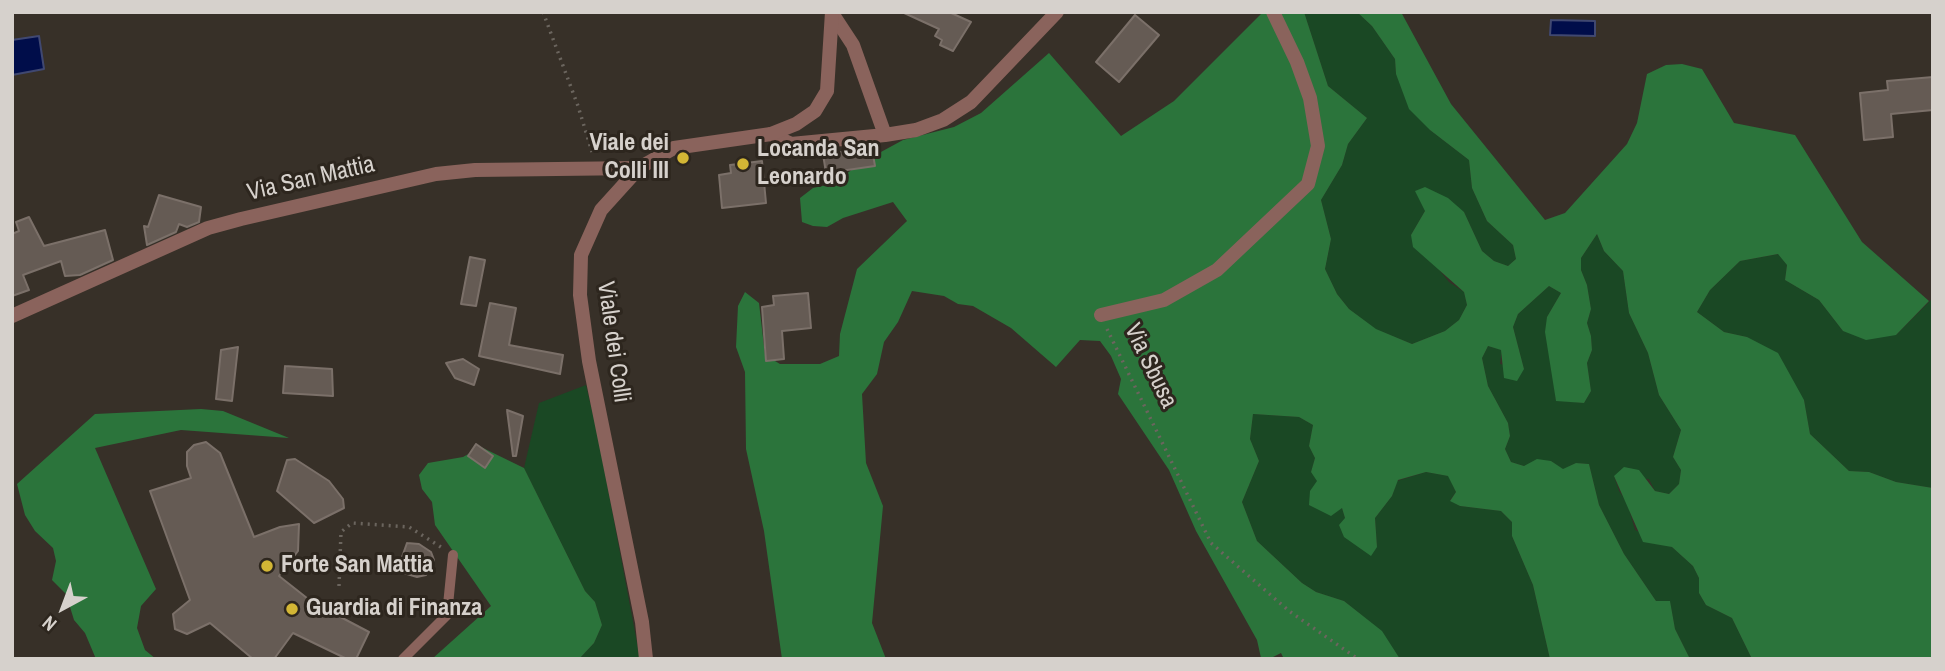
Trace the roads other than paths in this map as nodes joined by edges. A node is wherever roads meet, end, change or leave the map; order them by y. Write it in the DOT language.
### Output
graph roads {
  1 [pos="1057,12"];
  2 [pos="1273,12"];
  3 [pos="832,13"];
  4 [pos="771,134"];
  5 [pos="885,135"];
  6 [pos="639,168"];
  7 [pos="12,316"];
  8 [pos="1101,316"];
  9 [pos="453,555"];
  10 [pos="403,659"];
  11 [pos="646,659"];
  1 -- 5 [label="street"];
  2 -- 8 [label="street, Via Sbusa"];
  3 -- 4 [label="street, Viale dei Colli"];
  3 -- 5 [label="street"];
  4 -- 5 [label="street"];
  4 -- 6 [label="street, Viale dei Colli"];
  6 -- 7 [label="street, Via San Mattia"];
  6 -- 11 [label="street, Viale dei Colli"];
  9 -- 10 [label="lane"];
}
